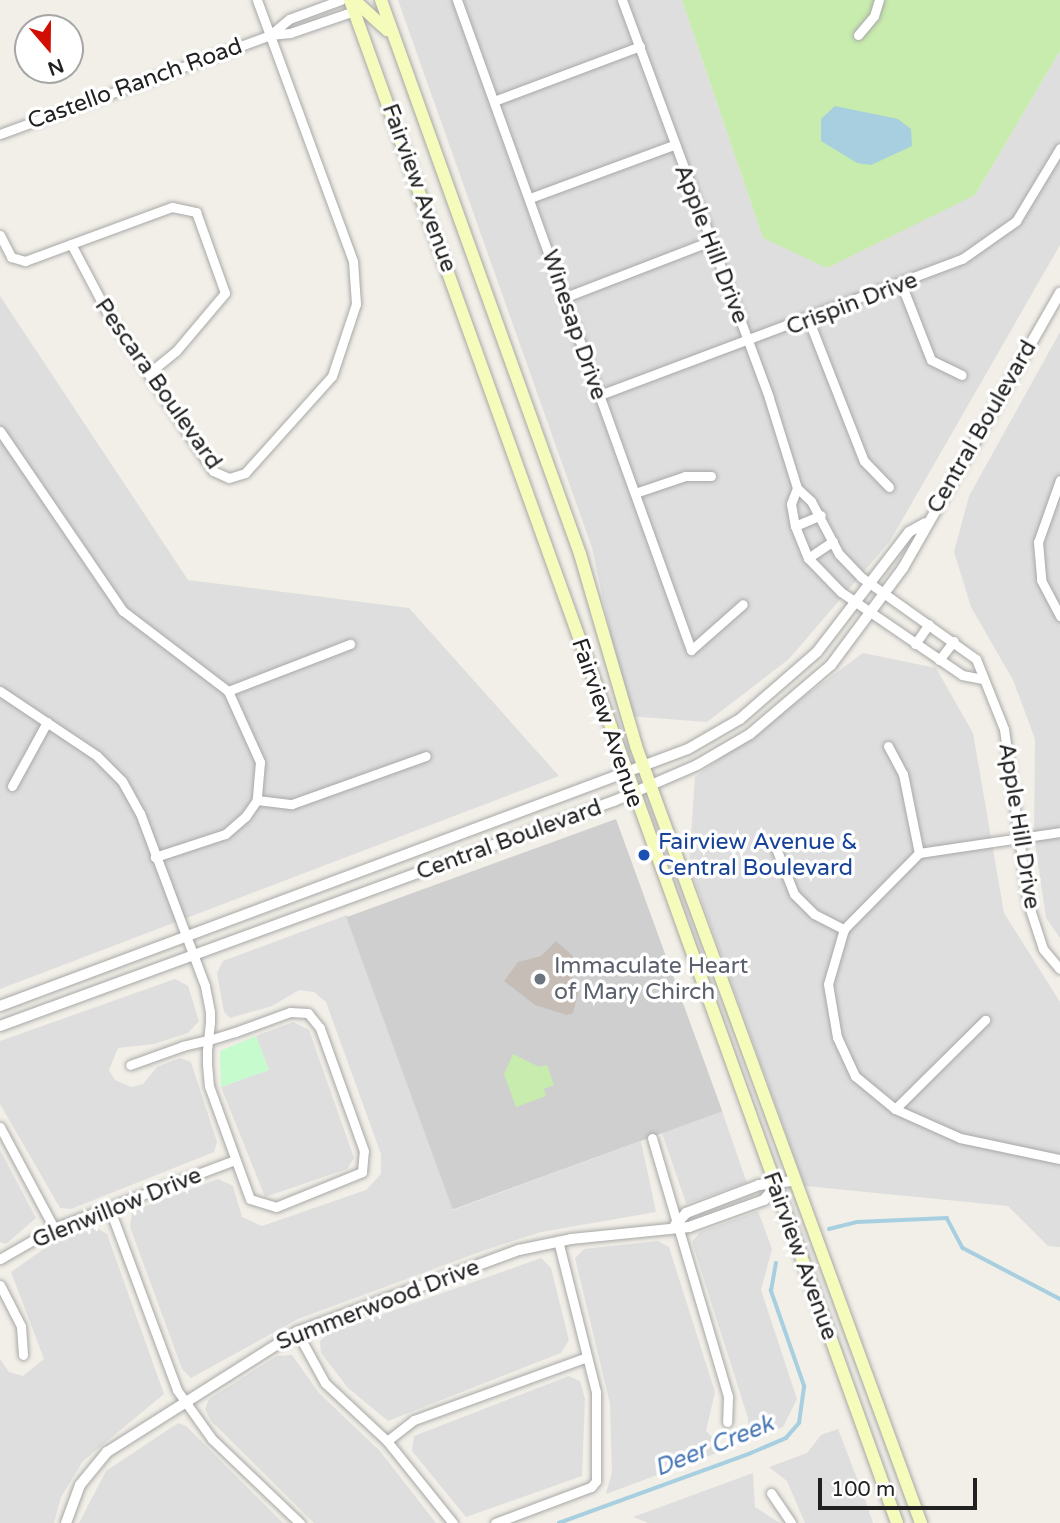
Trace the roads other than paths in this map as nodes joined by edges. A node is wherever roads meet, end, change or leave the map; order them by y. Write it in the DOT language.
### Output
graph roads {
  1 [pos="257,0"];
  2 [pos="341,0"];
  3 [pos="381,0"];
  4 [pos="622,0"];
  5 [pos="879,0"];
  6 [pos="459,1"];
  7 [pos="353,4"];
  8 [pos="270,35"];
  9 [pos="858,35"];
  10 [pos="640,46"];
  11 [pos="398,48"];
  12 [pos="494,101"];
  13 [pos="0,134"];
  14 [pos="673,145"];
  15 [pos="1060,148"];
  16 [pos="530,198"];
  17 [pos="0,235"];
  18 [pos="708,242"];
  19 [pos="71,244"];
  20 [pos="902,286"];
  21 [pos="1060,293"];
  22 [pos="563,298"];
  23 [pos="809,321"];
  24 [pos="749,342"];
  25 [pos="150,372"];
  26 [pos="962,375"];
  27 [pos="597,396"];
  28 [pos="0,431"];
  29 [pos="711,476"];
  30 [pos="1060,480"];
  31 [pos="889,487"];
  32 [pos="796,488"];
  33 [pos="638,492"];
  34 [pos="821,515"];
  35 [pos="925,523"];
  36 [pos="795,526"];
  37 [pos="833,541"];
  38 [pos="808,558"];
  39 [pos="871,583"];
  40 [pos="886,594"];
  41 [pos="856,603"];
  42 [pos="743,604"];
  43 [pos="870,614"];
  44 [pos="1060,617"];
  45 [pos="929,624"];
  46 [pos="954,641"];
  47 [pos="350,644"];
  48 [pos="915,644"];
  49 [pos="939,660"];
  50 [pos="983,679"];
  51 [pos="0,691"];
  52 [pos="228,691"];
  53 [pos="47,722"];
  54 [pos="888,746"];
  55 [pos="426,756"];
  56 [pos="644,768"];
  57 [pos="625,774"];
  58 [pos="12,786"];
  59 [pos="650,786"];
  60 [pos="632,793"];
  61 [pos="257,800"];
  62 [pos="1060,832"];
  63 [pos="1017,838"];
  64 [pos="774,842"];
  65 [pos="919,853"];
  66 [pos="155,857"];
  67 [pos="844,929"];
  68 [pos="187,936"];
  69 [pos="193,954"];
  70 [pos="1060,970"];
  71 [pos="0,1006"];
  72 [pos="985,1020"];
  73 [pos="0,1026"];
  74 [pos="208,1040"];
  75 [pos="131,1065"];
  76 [pos="895,1109"];
  77 [pos="0,1127"];
  78 [pos="652,1138"];
  79 [pos="1060,1159"];
  80 [pos="235,1160"];
  81 [pos="793,1181"];
  82 [pos="775,1187"];
  83 [pos="109,1208"];
  84 [pos="675,1225"];
  85 [pos="54,1228"];
  86 [pos="558,1241"];
  87 [pos="0,1259"];
  88 [pos="0,1285"];
  89 [pos="297,1332"];
  90 [pos="23,1355"];
  91 [pos="587,1357"];
  92 [pos="184,1401"];
  93 [pos="727,1422"];
  94 [pos="387,1441"];
  95 [pos="771,1493"];
  96 [pos="66,1523"];
  97 [pos="300,1523"];
  98 [pos="453,1523"];
  99 [pos="495,1523"];
  100 [pos="792,1523"];
  101 [pos="897,1523"];
  102 [pos="921,1523"];
  1 -- 8 [label="street, Pescara Boulevard"];
  2 -- 8 [label="street, Castello Ranch Road"];
  3 -- 11 [label="main road, Fairview Avenue"];
  4 -- 10 [label="street, Apple Hill Drive"];
  5 -- 9 [label="street"];
  6 -- 12 [label="street, Winesap Drive"];
  7 -- 8 [label="street, Castello Ranch Road"];
  7 -- 11 [label="main road"];
  7 -- 57 [label="main road, Fairview Avenue"];
  8 -- 13 [label="street, Castello Ranch Road"];
  8 -- 25 [label="street, Pescara Boulevard"];
  10 -- 12 [label="street"];
  10 -- 14 [label="street, Apple Hill Drive"];
  11 -- 56 [label="main road, Fairview Avenue"];
  12 -- 16 [label="street, Winesap Drive"];
  14 -- 16 [label="street"];
  14 -- 18 [label="street, Apple Hill Drive"];
  15 -- 20 [label="street, Crispin Drive"];
  16 -- 22 [label="street, Winesap Drive"];
  17 -- 19 [label="street"];
  18 -- 22 [label="street"];
  18 -- 24 [label="street, Apple Hill Drive"];
  19 -- 25 [label="street, Pescara Boulevard"];
  19 -- 25 [label="street"];
  20 -- 23 [label="street, Crispin Drive"];
  20 -- 26 [label="street"];
  21 -- 35 [label="street, Central Boulevard"];
  22 -- 27 [label="street, Winesap Drive"];
  23 -- 24 [label="street, Crispin Drive"];
  23 -- 31 [label="street"];
  24 -- 27 [label="street, Crispin Drive"];
  24 -- 32 [label="street, Apple Hill Drive"];
  27 -- 33 [label="street, Winesap Drive"];
  28 -- 52 [label="street"];
  29 -- 33 [label="street"];
  30 -- 44 [label="street"];
  32 -- 34 [label="street, Apple Hill Drive"];
  32 -- 36 [label="street, Apple Hill Drive"];
  33 -- 42 [label="street, Winesap Drive"];
  34 -- 36 [label="street"];
  34 -- 37 [label="street, Apple Hill Drive"];
  35 -- 39 [label="street, Central Boulevard"];
  35 -- 40 [label="street, Central Boulevard"];
  36 -- 38 [label="street, Apple Hill Drive"];
  37 -- 38 [label="street"];
  37 -- 39 [label="street, Apple Hill Drive"];
  38 -- 41 [label="street, Apple Hill Drive"];
  39 -- 40 [label="street, Apple Hill Drive"];
  39 -- 41 [label="street, Central Boulevard"];
  40 -- 43 [label="street, Central Boulevard"];
  40 -- 45 [label="street, Apple Hill Drive"];
  41 -- 43 [label="street, Apple Hill Drive"];
  41 -- 56 [label="street, Central Boulevard"];
  43 -- 48 [label="street, Apple Hill Drive"];
  43 -- 59 [label="street, Central Boulevard"];
  45 -- 46 [label="street, Apple Hill Drive"];
  45 -- 48 [label="street"];
  46 -- 49 [label="street"];
  46 -- 50 [label="street, Apple Hill Drive"];
  47 -- 52 [label="street"];
  48 -- 49 [label="street, Apple Hill Drive"];
  49 -- 50 [label="street, Apple Hill Drive"];
  50 -- 63 [label="street, Apple Hill Drive"];
  51 -- 53 [label="street"];
  52 -- 61 [label="street"];
  53 -- 58 [label="street"];
  53 -- 66 [label="street"];
  54 -- 65 [label="street"];
  55 -- 61 [label="street"];
  56 -- 57 [label="street, Central Boulevard"];
  56 -- 59 [label="main road, Fairview Avenue"];
  57 -- 60 [label="main road, Fairview Avenue"];
  57 -- 68 [label="street, Central Boulevard"];
  59 -- 60 [label="street, Central Boulevard"];
  59 -- 81 [label="main road, Fairview Avenue"];
  60 -- 69 [label="street, Central Boulevard"];
  60 -- 82 [label="main road, Fairview Avenue"];
  61 -- 66 [label="street"];
  62 -- 63 [label="street"];
  63 -- 65 [label="street"];
  63 -- 70 [label="street, Apple Hill Drive"];
  64 -- 67 [label="street"];
  65 -- 67 [label="street"];
  66 -- 68 [label="street"];
  67 -- 76 [label="street"];
  68 -- 69 [label="street"];
  68 -- 71 [label="street, Central Boulevard"];
  69 -- 73 [label="street, Central Boulevard"];
  69 -- 74 [label="street"];
  72 -- 76 [label="street"];
  74 -- 75 [label="street"];
  74 -- 80 [label="street"];
  74 -- 80 [label="street"];
  76 -- 79 [label="street"];
  77 -- 85 [label="street"];
  78 -- 84 [label="street"];
  80 -- 83 [label="street, Glenwillow Drive"];
  81 -- 82 [label="street, Summerwood Drive"];
  81 -- 102 [label="main road, Fairview Avenue"];
  82 -- 84 [label="street, Summerwood Drive"];
  82 -- 101 [label="main road, Fairview Avenue"];
  83 -- 85 [label="street, Glenwillow Drive"];
  83 -- 92 [label="street"];
  84 -- 86 [label="street, Summerwood Drive"];
  84 -- 93 [label="street"];
  85 -- 87 [label="street, Glenwillow Drive"];
  86 -- 89 [label="street, Summerwood Drive"];
  86 -- 91 [label="street"];
  88 -- 90 [label="street"];
  89 -- 92 [label="street, Summerwood Drive"];
  89 -- 94 [label="street"];
  91 -- 94 [label="street"];
  91 -- 99 [label="street"];
  92 -- 96 [label="street, Summerwood Drive"];
  92 -- 97 [label="street"];
  94 -- 98 [label="street"];
  95 -- 100 [label="street"];
}
